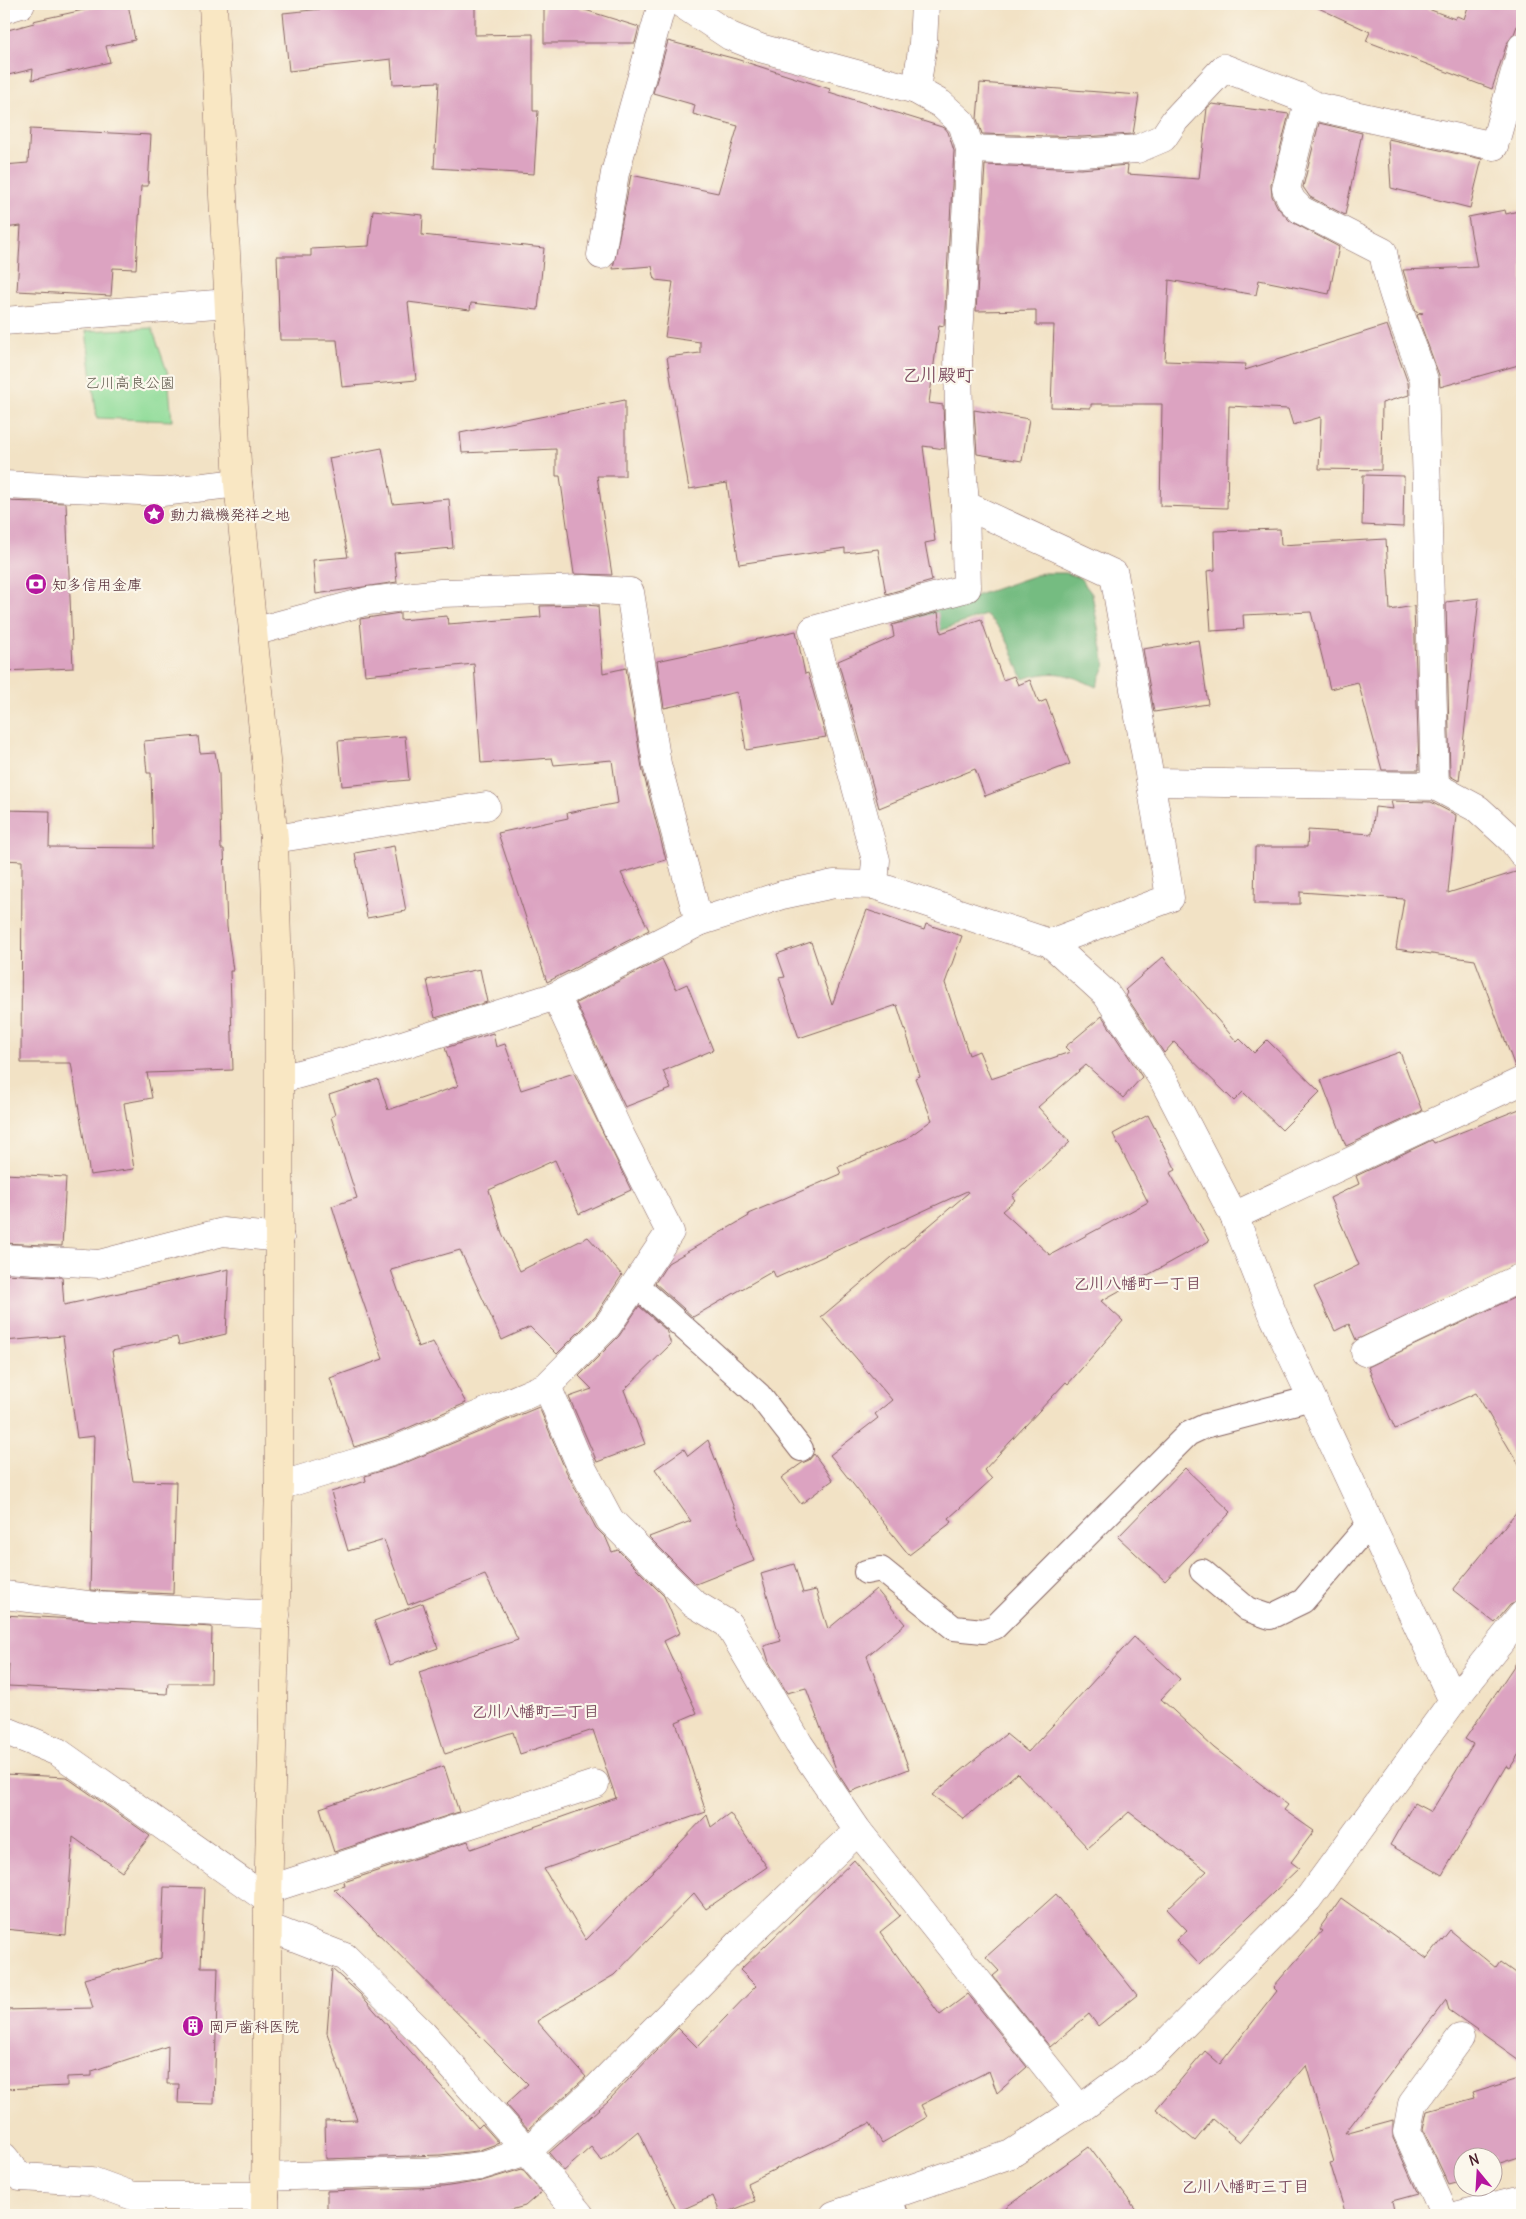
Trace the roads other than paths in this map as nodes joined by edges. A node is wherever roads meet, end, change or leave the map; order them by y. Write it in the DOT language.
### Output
graph roads {
  1 [pos="20,4"];
  2 [pos="213,4"];
  3 [pos="662,4"];
  4 [pos="682,4"];
  5 [pos="925,4"];
  6 [pos="4,9"];
  7 [pos="1522,47"];
  8 [pos="916,90"];
  9 [pos="1308,102"];
  10 [pos="970,149"];
  11 [pos="601,255"];
  12 [pos="228,303"];
  13 [pos="4,321"];
  14 [pos="238,483"];
  15 [pos="4,485"];
  16 [pos="965,505"];
  17 [pos="253,632"];
  18 [pos="1152,782"];
  19 [pos="1435,786"];
  20 [pos="486,806"];
  21 [pos="274,839"];
  22 [pos="1522,853"];
  23 [pos="874,885"];
  24 [pos="698,922"];
  25 [pos="1050,943"];
  26 [pos="556,996"];
  27 [pos="281,1079"];
  28 [pos="1522,1081"];
  29 [pos="1234,1216"];
  30 [pos="280,1238"];
  31 [pos="4,1258"];
  32 [pos="1522,1277"];
  33 [pos="635,1284"];
  34 [pos="1365,1352"];
  35 [pos="548,1386"];
  36 [pos="1312,1398"];
  37 [pos="801,1449"];
  38 [pos="279,1486"];
  39 [pos="1370,1523"];
  40 [pos="1202,1571"];
  41 [pos="866,1572"];
  42 [pos="4,1595"];
  43 [pos="276,1615"];
  44 [pos="1522,1616"];
  45 [pos="1453,1701"];
  46 [pos="4,1730"];
  47 [pos="595,1784"];
  48 [pos="858,1831"];
  49 [pos="269,1905"];
  50 [pos="1460,2038"];
  51 [pos="1080,2109"];
  52 [pos="527,2151"];
  53 [pos="4,2157"];
  54 [pos="265,2196"];
  55 [pos="1522,2199"];
  56 [pos="893,2206"];
  57 [pos="580,2215"];
  58 [pos="834,2215"];
  59 [pos="1445,2215"];
  60 [pos="1459,2215"];
  1 -- 6 [label="street"];
  2 -- 12 [label="street"];
  3 -- 11 [label="street"];
  4 -- 8 [label="street"];
  5 -- 8 [label="street"];
  7 -- 9 [label="street"];
  8 -- 10 [label="street"];
  9 -- 10 [label="street"];
  9 -- 19 [label="street"];
  10 -- 16 [label="street"];
  12 -- 13 [label="street"];
  12 -- 14 [label="street"];
  14 -- 15 [label="street"];
  14 -- 17 [label="street"];
  16 -- 18 [label="street"];
  16 -- 23 [label="street"];
  17 -- 21 [label="street"];
  17 -- 24 [label="street"];
  18 -- 19 [label="street"];
  18 -- 25 [label="street"];
  19 -- 22 [label="street"];
  20 -- 21 [label="street"];
  21 -- 27 [label="street"];
  23 -- 24 [label="street"];
  23 -- 25 [label="street"];
  24 -- 26 [label="street"];
  25 -- 29 [label="street"];
  26 -- 27 [label="street"];
  26 -- 33 [label="street"];
  27 -- 30 [label="street"];
  28 -- 29 [label="street"];
  29 -- 36 [label="street"];
  30 -- 31 [label="street"];
  30 -- 38 [label="street"];
  32 -- 34 [label="street"];
  33 -- 35 [label="street"];
  33 -- 37 [label="lane"];
  35 -- 38 [label="street"];
  35 -- 48 [label="street"];
  36 -- 39 [label="street"];
  36 -- 41 [label="lane"];
  38 -- 43 [label="street"];
  39 -- 40 [label="lane"];
  39 -- 45 [label="street"];
  42 -- 43 [label="street"];
  43 -- 49 [label="street"];
  44 -- 45 [label="street"];
  45 -- 51 [label="street"];
  46 -- 49 [label="street"];
  47 -- 49 [label="street"];
  48 -- 51 [label="street"];
  48 -- 52 [label="street"];
  49 -- 52 [label="street"];
  49 -- 54 [label="street"];
  50 -- 59 [label="street"];
  51 -- 56 [label="street"];
  52 -- 54 [label="street"];
  52 -- 57 [label="street"];
  53 -- 54 [label="street"];
  55 -- 60 [label="street"];
  56 -- 58 [label="street"];
}
